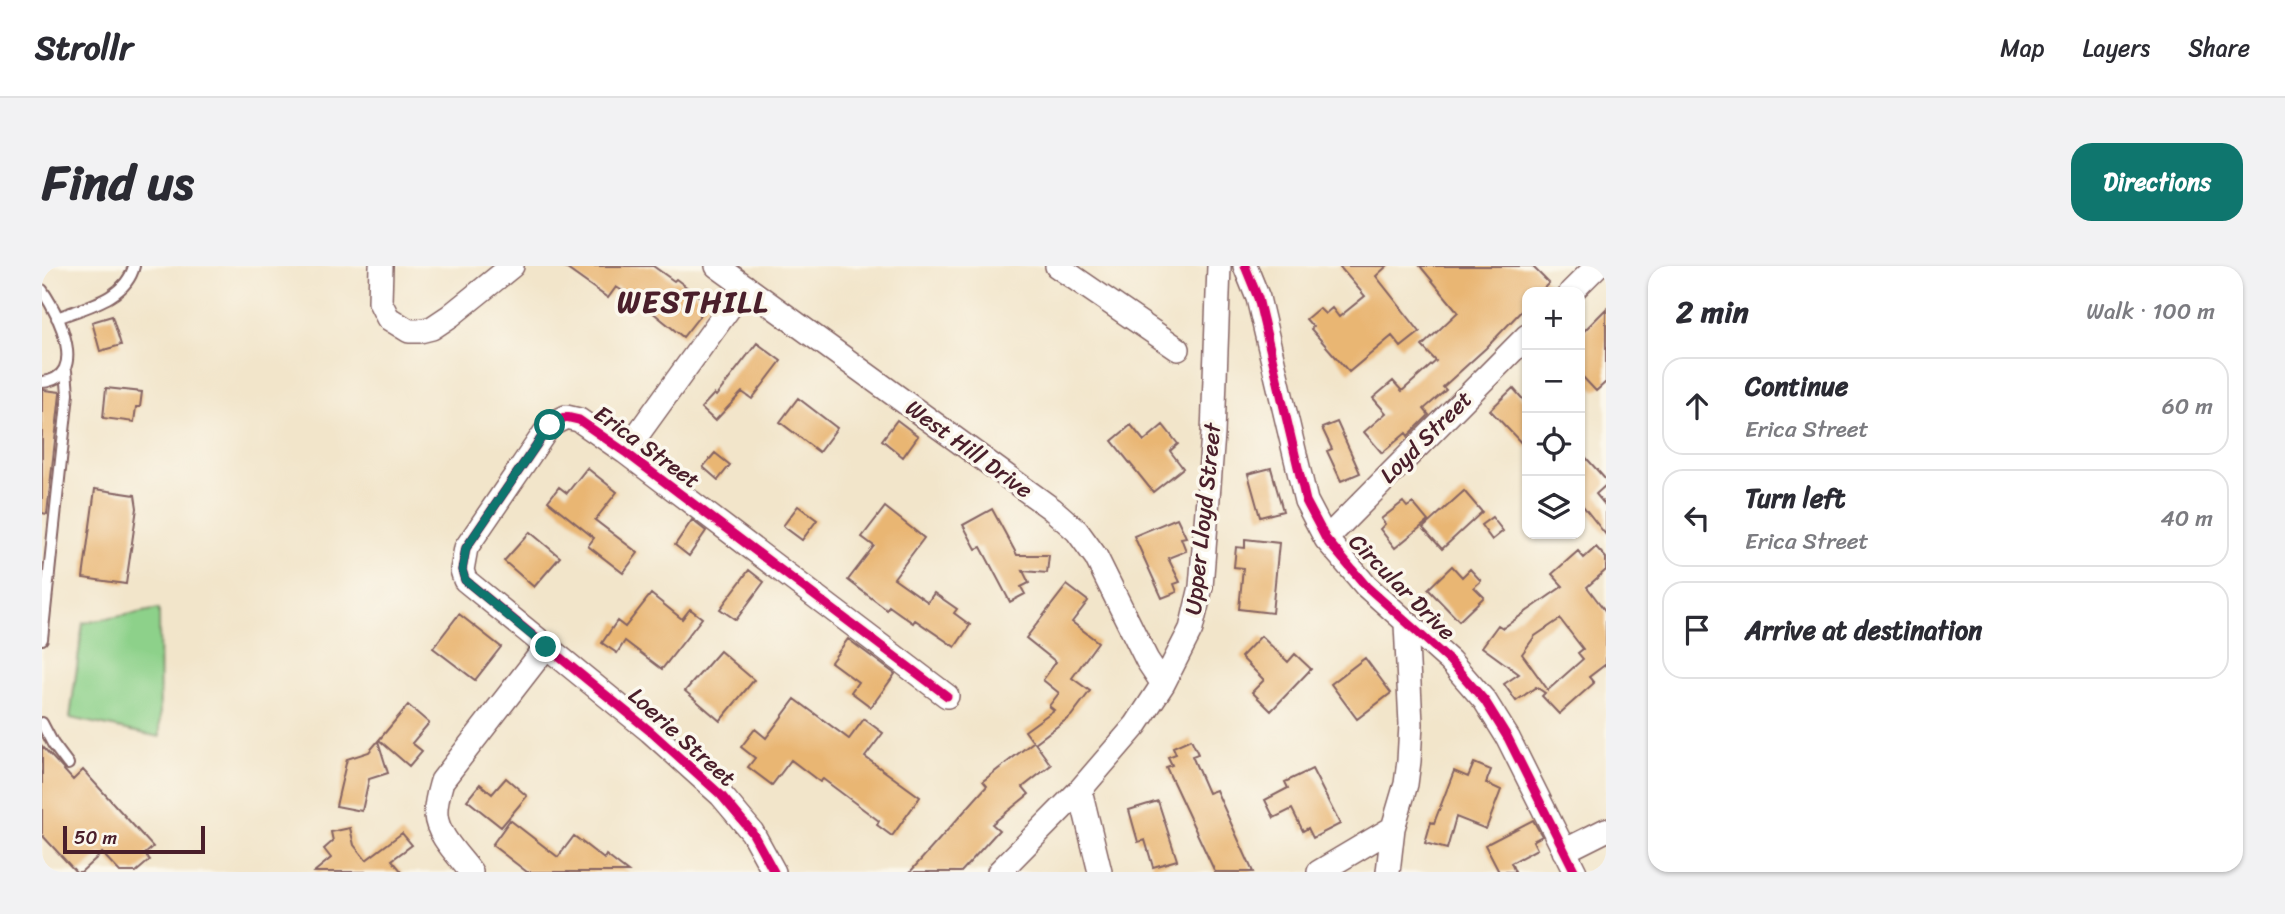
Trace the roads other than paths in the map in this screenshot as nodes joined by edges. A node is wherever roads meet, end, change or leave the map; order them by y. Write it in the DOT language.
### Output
graph roads {
  1 [pos="134,266"];
  2 [pos="381,266"];
  3 [pos="512,266"];
  4 [pos="717,266"];
  5 [pos="1057,266"];
  6 [pos="1219,266"];
  7 [pos="1245,266"];
  8 [pos="1597,266"];
  9 [pos="745,286"];
  10 [pos="1576,287"];
  11 [pos="42,290"];
  12 [pos="57,318"];
  13 [pos="1522,341"];
  14 [pos="1178,349"];
  15 [pos="66,371"];
  16 [pos="42,382"];
  17 [pos="625,452"];
  18 [pos="1326,539"];
  19 [pos="1406,624"];
  20 [pos="42,639"];
  21 [pos="546,647"];
  22 [pos="1163,684"];
  23 [pos="947,696"];
  24 [pos="42,723"];
  25 [pos="68,764"];
  26 [pos="1080,790"];
  27 [pos="1393,828"];
  28 [pos="1606,830"];
  29 [pos="1564,851"];
  30 [pos="471,872"];
  31 [pos="774,872"];
  32 [pos="999,872"];
  33 [pos="1100,872"];
  34 [pos="1320,872"];
  35 [pos="1388,872"];
  36 [pos="1575,872"];
  1 -- 12 [label="lane"];
  2 -- 3 [label="street"];
  4 -- 9 [label="street, West Hill Drive"];
  5 -- 14 [label="street"];
  6 -- 22 [label="street, Upper Lloyd Street"];
  7 -- 18 [label="street, Circular Drive"];
  8 -- 10 [label="street"];
  9 -- 17 [label="street"];
  9 -- 22 [label="street, West Hill Drive"];
  11 -- 12 [label="lane"];
  12 -- 15 [label="lane"];
  13 -- 18 [label="street, Loyd Street"];
  15 -- 16 [label="lane"];
  15 -- 20 [label="lane"];
  17 -- 21 [label="street, Erica Street"];
  17 -- 23 [label="street, Erica Street"];
  18 -- 19 [label="street, Circular Drive"];
  19 -- 27 [label="street, Circular Drive"];
  19 -- 29 [label="street, Circular Drive"];
  21 -- 30 [label="street"];
  21 -- 31 [label="street, Loerie Street"];
  22 -- 26 [label="street, Upper Lloyd Street"];
  24 -- 25 [label="lane"];
  26 -- 32 [label="street, Upper Lloyd Street"];
  26 -- 33 [label="street"];
  27 -- 34 [label="street"];
  27 -- 35 [label="street, Circular Drive"];
  28 -- 29 [label="street"];
  29 -- 36 [label="street, Circular Drive"];
}
